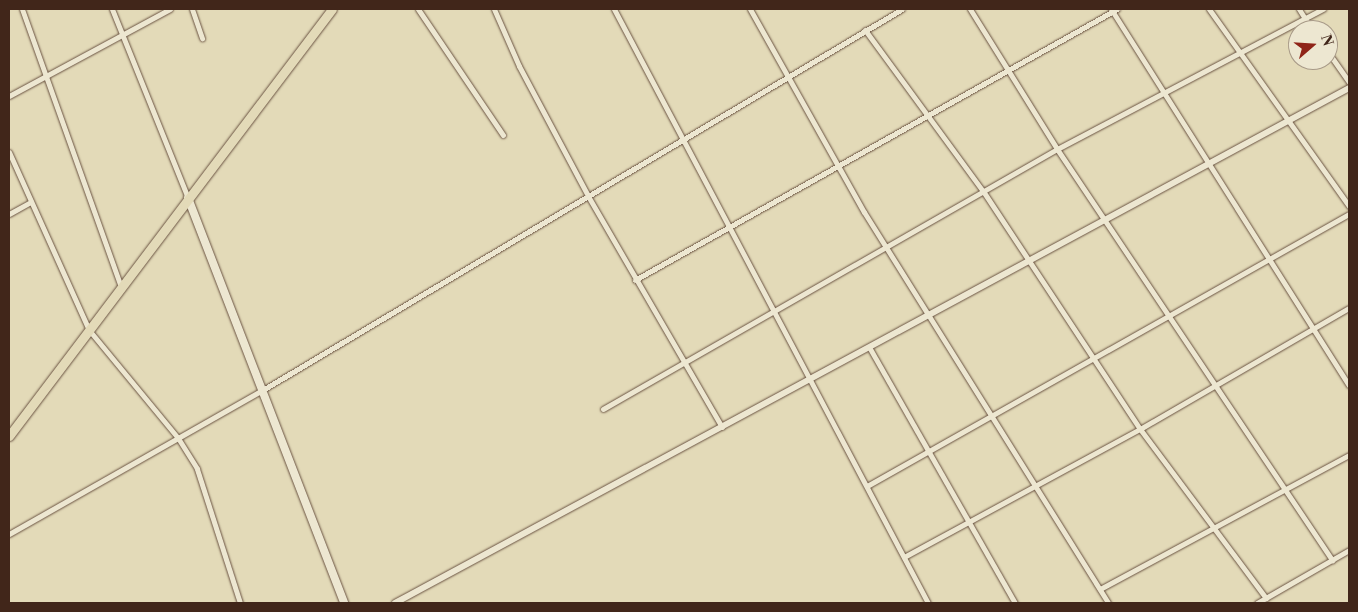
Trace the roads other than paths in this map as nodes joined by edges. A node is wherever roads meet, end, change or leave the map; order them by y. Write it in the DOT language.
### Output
graph roads {
  1 [pos="22,9"];
  2 [pos="112,9"];
  3 [pos="170,9"];
  4 [pos="192,9"];
  5 [pos="332,9"];
  6 [pos="418,9"];
  7 [pos="494,9"];
  8 [pos="614,9"];
  9 [pos="750,9"];
  10 [pos="902,9"];
  11 [pos="970,9"];
  12 [pos="1209,9"];
  13 [pos="1298,9"];
  14 [pos="1323,9"];
  15 [pos="1113,10"];
  16 [pos="1304,19"];
  17 [pos="865,30"];
  18 [pos="123,36"];
  19 [pos="202,38"];
  20 [pos="1241,53"];
  21 [pos="1338,66"];
  22 [pos="1010,69"];
  23 [pos="47,76"];
  24 [pos="788,76"];
  25 [pos="1349,82"];
  26 [pos="1349,88"];
  27 [pos="1165,95"];
  28 [pos="9,96"];
  29 [pos="926,118"];
  30 [pos="1287,121"];
  31 [pos="503,135"];
  32 [pos="683,138"];
  33 [pos="1058,149"];
  34 [pos="9,152"];
  35 [pos="1208,164"];
  36 [pos="838,165"];
  37 [pos="982,191"];
  38 [pos="588,196"];
  39 [pos="188,198"];
  40 [pos="31,202"];
  41 [pos="1349,206"];
  42 [pos="9,214"];
  43 [pos="1349,214"];
  44 [pos="1106,219"];
  45 [pos="730,225"];
  46 [pos="885,246"];
  47 [pos="1267,260"];
  48 [pos="1028,262"];
  49 [pos="635,280"];
  50 [pos="121,287"];
  51 [pos="1349,308"];
  52 [pos="776,309"];
  53 [pos="927,316"];
  54 [pos="1170,319"];
  55 [pos="1312,327"];
  56 [pos="89,330"];
  57 [pos="869,347"];
  58 [pos="1096,359"];
  59 [pos="683,364"];
  60 [pos="812,378"];
  61 [pos="1218,385"];
  62 [pos="1349,385"];
  63 [pos="261,391"];
  64 [pos="603,409"];
  65 [pos="990,419"];
  66 [pos="722,427"];
  67 [pos="1140,429"];
  68 [pos="9,436"];
  69 [pos="178,438"];
  70 [pos="930,450"];
  71 [pos="1349,455"];
  72 [pos="1032,484"];
  73 [pos="867,486"];
  74 [pos="1287,488"];
  75 [pos="967,523"];
  76 [pos="1214,530"];
  77 [pos="9,534"];
  78 [pos="1349,550"];
  79 [pos="904,557"];
  80 [pos="1332,560"];
  81 [pos="1100,589"];
  82 [pos="1266,598"];
  83 [pos="240,603"];
  84 [pos="344,603"];
  85 [pos="395,603"];
  86 [pos="928,603"];
  87 [pos="1016,603"];
  88 [pos="1108,603"];
  89 [pos="1257,603"];
  1 -- 23 [label="street"];
  2 -- 18 [label="street"];
  3 -- 18 [label="street"];
  4 -- 19 [label="street"];
  5 -- 39 [label="highway"];
  6 -- 31 [label="street"];
  7 -- 38 [label="street"];
  8 -- 32 [label="street"];
  9 -- 24 [label="street"];
  10 -- 17 [label="street"];
  11 -- 22 [label="street"];
  12 -- 20 [label="street"];
  13 -- 16 [label="street"];
  14 -- 16 [label="street"];
  15 -- 22 [label="street"];
  15 -- 27 [label="street"];
  16 -- 20 [label="street"];
  17 -- 24 [label="street"];
  17 -- 29 [label="street"];
  18 -- 23 [label="street"];
  18 -- 39 [label="street"];
  20 -- 27 [label="street"];
  20 -- 30 [label="street"];
  21 -- 25 [label="street"];
  22 -- 29 [label="street"];
  22 -- 33 [label="street"];
  23 -- 28 [label="street"];
  23 -- 50 [label="street"];
  24 -- 32 [label="street"];
  24 -- 36 [label="street"];
  26 -- 30 [label="street"];
  27 -- 33 [label="street"];
  27 -- 35 [label="street"];
  29 -- 36 [label="street"];
  29 -- 37 [label="street"];
  30 -- 35 [label="street"];
  30 -- 41 [label="street"];
  32 -- 38 [label="street"];
  32 -- 45 [label="street"];
  33 -- 37 [label="street"];
  33 -- 44 [label="street"];
  34 -- 40 [label="street"];
  35 -- 44 [label="street"];
  35 -- 47 [label="street"];
  36 -- 45 [label="street"];
  36 -- 46 [label="street"];
  37 -- 46 [label="street"];
  37 -- 48 [label="street"];
  38 -- 49 [label="street"];
  38 -- 63 [label="street"];
  39 -- 50 [label="highway"];
  39 -- 63 [label="main road"];
  40 -- 42 [label="street"];
  40 -- 56 [label="street"];
  43 -- 47 [label="street"];
  44 -- 48 [label="street"];
  44 -- 54 [label="street"];
  45 -- 49 [label="street"];
  45 -- 52 [label="street"];
  46 -- 52 [label="street"];
  46 -- 53 [label="street"];
  47 -- 54 [label="street"];
  47 -- 55 [label="street"];
  48 -- 53 [label="street"];
  48 -- 58 [label="street"];
  49 -- 59 [label="street"];
  50 -- 56 [label="highway"];
  51 -- 55 [label="street"];
  52 -- 59 [label="street"];
  52 -- 60 [label="street"];
  53 -- 57 [label="street"];
  53 -- 65 [label="street"];
  54 -- 58 [label="street"];
  54 -- 61 [label="street"];
  55 -- 61 [label="street"];
  55 -- 62 [label="street"];
  56 -- 68 [label="highway"];
  56 -- 69 [label="street"];
  57 -- 60 [label="street"];
  57 -- 70 [label="street"];
  58 -- 65 [label="street"];
  58 -- 67 [label="street"];
  59 -- 64 [label="street"];
  59 -- 66 [label="street"];
  60 -- 66 [label="street"];
  60 -- 73 [label="street"];
  61 -- 67 [label="street"];
  61 -- 74 [label="street"];
  63 -- 69 [label="street"];
  63 -- 84 [label="main road"];
  65 -- 70 [label="street"];
  65 -- 72 [label="street"];
  66 -- 85 [label="street"];
  67 -- 72 [label="street"];
  67 -- 76 [label="street"];
  69 -- 77 [label="street"];
  69 -- 83 [label="street"];
  70 -- 73 [label="street"];
  70 -- 75 [label="street"];
  71 -- 74 [label="street"];
  72 -- 75 [label="street"];
  72 -- 81 [label="street"];
  73 -- 79 [label="street"];
  74 -- 76 [label="street"];
  74 -- 80 [label="street"];
  75 -- 79 [label="street"];
  75 -- 87 [label="street"];
  76 -- 81 [label="street"];
  76 -- 82 [label="street"];
  78 -- 80 [label="street"];
  79 -- 86 [label="street"];
  80 -- 82 [label="street"];
  81 -- 88 [label="street"];
  82 -- 89 [label="street"];
}
